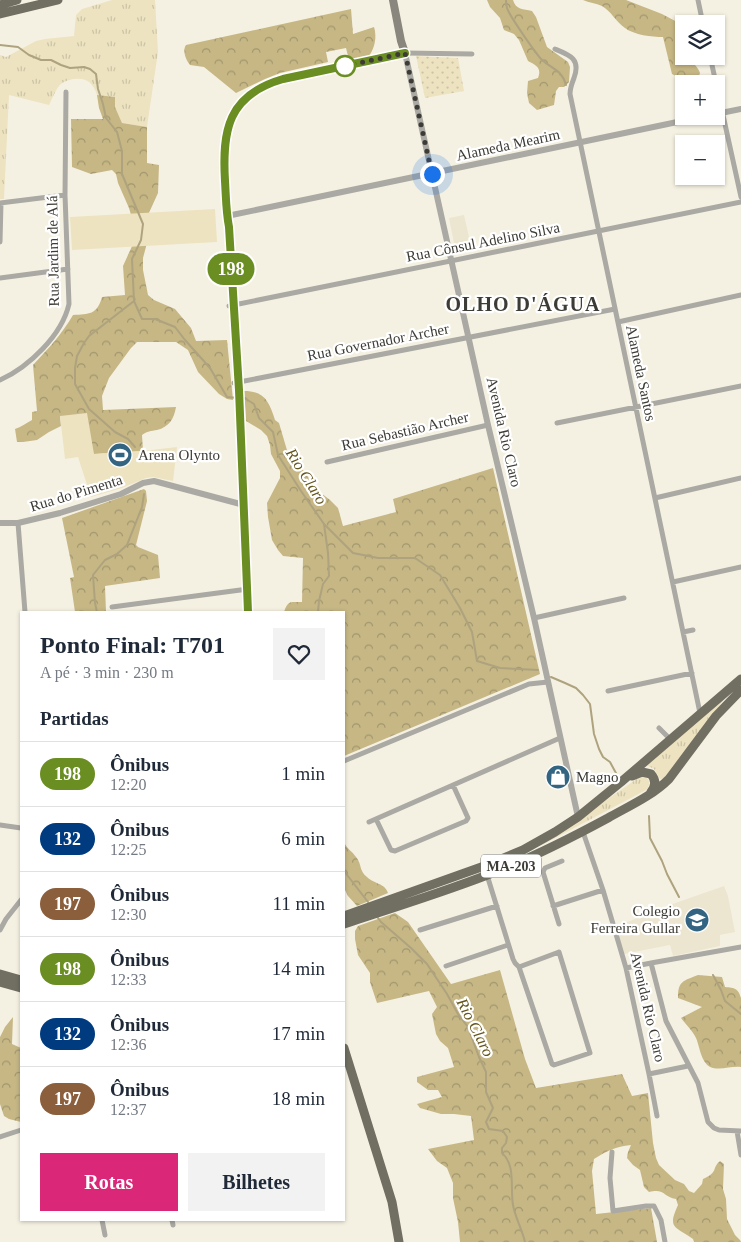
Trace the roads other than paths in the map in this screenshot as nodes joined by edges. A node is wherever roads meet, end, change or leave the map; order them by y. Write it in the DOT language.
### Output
graph roads {
  1 [pos="17,0"];
  2 [pos="58,0"];
  3 [pos="393,0"];
  4 [pos="397,0"];
  5 [pos="698,0"];
  6 [pos="0,5"];
  7 [pos="0,14"];
  8 [pos="701,15"];
  9 [pos="555,49"];
  10 [pos="405,53"];
  11 [pos="472,54"];
  12 [pos="66,92"];
  13 [pos="741,109"];
  14 [pos="725,112"];
  15 [pos="675,123"];
  16 [pos="723,125"];
  17 [pos="580,143"];
  18 [pos="432,174"];
  19 [pos="65,195"];
  20 [pos="741,197"];
  21 [pos="741,202"];
  22 [pos="0,203"];
  23 [pos="227,216"];
  24 [pos="598,231"];
  25 [pos="0,242"];
  26 [pos="452,261"];
  27 [pos="68,269"];
  28 [pos="0,278"];
  29 [pos="741,295"];
  30 [pos="231,305"];
  31 [pos="615,309"];
  32 [pos="618,322"];
  33 [pos="469,338"];
  34 [pos="0,380"];
  35 [pos="741,386"];
  36 [pos="237,387"];
  37 [pos="636,408"];
  38 [pos="557,423"];
  39 [pos="488,425"];
  40 [pos="327,462"];
  41 [pos="741,478"];
  42 [pos="655,498"];
  43 [pos="242,505"];
  44 [pos="0,523"];
  45 [pos="18,523"];
  46 [pos="741,567"];
  47 [pos="672,582"];
  48 [pos="246,589"];
  49 [pos="624,598"];
  50 [pos="112,607"];
  51 [pos="25,611"];
  52 [pos="247,611"];
  53 [pos="534,618"];
  54 [pos="694,630"];
  55 [pos="683,632"];
  56 [pos="692,673"];
  57 [pos="741,678"];
  58 [pos="548,682"];
  59 [pos="741,690"];
  60 [pos="608,691"];
  61 [pos="700,713"];
  62 [pos="659,728"];
  63 [pos="560,738"];
  64 [pos="670,739"];
  65 [pos="345,761"];
  66 [pos="621,782"];
  67 [pos="453,785"];
  68 [pos="650,794"];
  69 [pos="578,817"];
  70 [pos="376,819"];
  71 [pos="369,822"];
  72 [pos="0,825"];
  73 [pos="20,828"];
  74 [pos="583,832"];
  75 [pos="562,861"];
  76 [pos="487,875"];
  77 [pos="603,890"];
  78 [pos="20,901"];
  79 [pos="497,906"];
  80 [pos="553,906"];
  81 [pos="345,915"];
  82 [pos="559,924"];
  83 [pos="345,925"];
  84 [pos="0,930"];
  85 [pos="420,930"];
  86 [pos="508,945"];
  87 [pos="741,947"];
  88 [pos="651,963"];
  89 [pos="446,966"];
  90 [pos="519,967"];
  91 [pos="626,968"];
  92 [pos="0,974"];
  93 [pos="20,980"];
  94 [pos="0,982"];
  95 [pos="20,988"];
  96 [pos="345,1051"];
  97 [pos="688,1066"];
  98 [pos="345,1070"];
  99 [pos="649,1074"];
  100 [pos="657,1116"];
  101 [pos="20,1130"];
  102 [pos="739,1131"];
  103 [pos="0,1137"];
  104 [pos="612,1152"];
  105 [pos="741,1155"];
  106 [pos="102,1221"];
  107 [pos="105,1235"];
  108 [pos="394,1242"];
  109 [pos="400,1242"];
  110 [pos="665,1242"];
  1 -- 6 [label="main road"];
  2 -- 7 [label="main road"];
  3 -- 10 [label="main road, Avenida Rio Claro"];
  4 -- 10 [label="main road, Avenida Rio Claro"];
  5 -- 8 [label="street"];
  9 -- 17 [label="street, Alameda Santos"];
  10 -- 11 [label="street"];
  10 -- 18 [label="street, Avenida Rio Claro"];
  10 -- 23 [label="main road"];
  12 -- 19 [label="street, Rua Jardim de Alá"];
  13 -- 14 [label="street"];
  15 -- 17 [label="street, Alameda Mearim"];
  16 -- 20 [label="street"];
  17 -- 18 [label="street, Alameda Mearim"];
  17 -- 24 [label="street, Alameda Santos"];
  18 -- 23 [label="street, Alameda Mearim"];
  18 -- 26 [label="street, Avenida Rio Claro"];
  19 -- 22 [label="street"];
  19 -- 27 [label="street, Rua Jardim de Alá"];
  21 -- 24 [label="street, Rua Cônsul Adelino Silva"];
  22 -- 25 [label="street"];
  23 -- 30 [label="main road"];
  24 -- 26 [label="street, Rua Cônsul Adelino Silva"];
  24 -- 31 [label="street, Alameda Santos"];
  26 -- 30 [label="street, Rua Cônsul Adelino Silva"];
  26 -- 33 [label="street, Avenida Rio Claro"];
  27 -- 28 [label="street"];
  27 -- 34 [label="street, Rua Jardim de Alá"];
  29 -- 32 [label="street"];
  30 -- 36 [label="main road"];
  31 -- 32 [label="street, Alameda Santos"];
  31 -- 33 [label="street, Rua Governador Archer"];
  32 -- 37 [label="street, Alameda Santos"];
  33 -- 36 [label="street, Rua Governador Archer"];
  33 -- 39 [label="street, Avenida Rio Claro"];
  35 -- 37 [label="street"];
  36 -- 43 [label="main road"];
  37 -- 38 [label="street"];
  37 -- 42 [label="street, Alameda Santos"];
  39 -- 40 [label="street, Rua Sebastião Archer"];
  39 -- 53 [label="street, Avenida Rio Claro"];
  41 -- 42 [label="street"];
  42 -- 47 [label="street, Alameda Santos"];
  43 -- 45 [label="street, Rua do Pimenta"];
  43 -- 48 [label="main road"];
  44 -- 45 [label="street, Rua do Pimenta"];
  45 -- 51 [label="street"];
  46 -- 47 [label="street"];
  47 -- 55 [label="street, Alameda Santos"];
  48 -- 50 [label="street"];
  48 -- 52 [label="main road"];
  49 -- 53 [label="street"];
  53 -- 58 [label="street, Avenida Rio Claro"];
  54 -- 55 [label="street"];
  55 -- 56 [label="street, Alameda Santos"];
  56 -- 60 [label="street"];
  56 -- 61 [label="street, Alameda Santos"];
  57 -- 61 [label="main road, MA-203"];
  58 -- 63 [label="street, Avenida Rio Claro"];
  58 -- 65 [label="street"];
  59 -- 68 [label="main road, MA-203"];
  61 -- 64 [label="main road, MA-203"];
  62 -- 64 [label="street"];
  63 -- 67 [label="street"];
  63 -- 69 [label="street, Avenida Rio Claro"];
  64 -- 66 [label="main road, MA-203"];
  66 -- 68 [label="main road"];
  66 -- 69 [label="main road, MA-203"];
  67 -- 70 [label="street"];
  67 -- 70 [label="street"];
  68 -- 74 [label="main road, MA-203"];
  69 -- 81 [label="main road, MA-203"];
  70 -- 71 [label="street"];
  72 -- 73 [label="street"];
  74 -- 76 [label="main road, MA-203"];
  74 -- 77 [label="street, Avenida Rio Claro"];
  75 -- 80 [label="street"];
  76 -- 79 [label="street"];
  76 -- 83 [label="main road, MA-203"];
  77 -- 80 [label="street"];
  77 -- 91 [label="street, Avenida Rio Claro"];
  78 -- 84 [label="street"];
  79 -- 85 [label="street"];
  79 -- 86 [label="street"];
  80 -- 82 [label="street"];
  86 -- 89 [label="street"];
  86 -- 90 [label="street"];
  87 -- 88 [label="street"];
  88 -- 91 [label="street"];
  88 -- 97 [label="street"];
  90 -- 90 [label="street"];
  91 -- 99 [label="street, Avenida Rio Claro"];
  92 -- 93 [label="main road"];
  94 -- 95 [label="main road"];
  96 -- 109 [label="main road"];
  97 -- 99 [label="street, Avenida Rio Claro"];
  97 -- 102 [label="street"];
  98 -- 108 [label="main road"];
  99 -- 100 [label="street, Avenida Rio Claro"];
  101 -- 103 [label="street"];
  102 -- 105 [label="street"];
  104 -- 110 [label="street"];
  106 -- 107 [label="street"];
}
